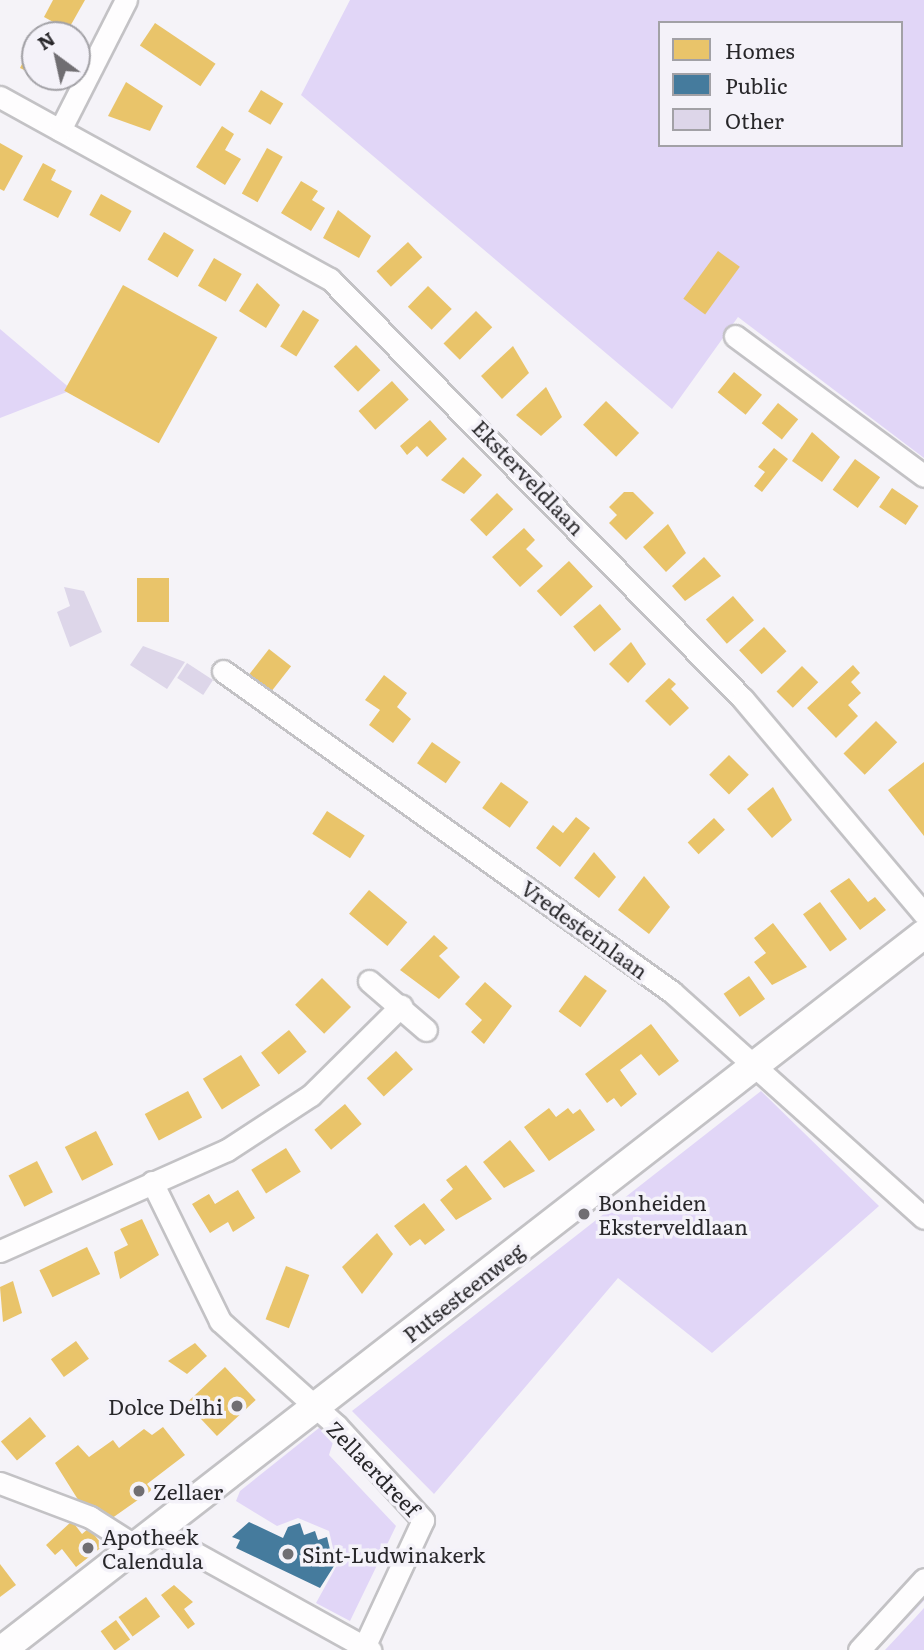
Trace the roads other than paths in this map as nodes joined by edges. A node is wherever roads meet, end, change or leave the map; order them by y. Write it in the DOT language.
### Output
graph roads {
  1 [pos="126,0"];
  2 [pos="0,97"];
  3 [pos="60,130"];
  4 [pos="735,336"];
  5 [pos="924,476"];
  6 [pos="223,671"];
  7 [pos="924,914"];
  8 [pos="924,934"];
  9 [pos="369,981"];
  10 [pos="401,1006"];
  11 [pos="426,1030"];
  12 [pos="754,1066"];
  13 [pos="152,1182"];
  14 [pos="924,1218"];
  15 [pos="0,1251"];
  16 [pos="313,1408"];
  17 [pos="0,1483"];
  18 [pos="147,1539"];
  19 [pos="924,1579"];
  20 [pos="367,1648"];
  21 [pos="2,1650"];
  22 [pos="859,1650"];
  1 -- 3 [label="street"];
  2 -- 3 [label="street, Eksterveldlaan"];
  3 -- 7 [label="street, Eksterveldlaan"];
  4 -- 5 [label="street"];
  6 -- 12 [label="street, Vredesteinlaan"];
  8 -- 12 [label="main road, Putsesteenweg"];
  9 -- 10 [label="street"];
  10 -- 11 [label="street"];
  10 -- 13 [label="street"];
  12 -- 14 [label="street, Vredesteinlaan"];
  12 -- 16 [label="main road, Putsesteenweg"];
  13 -- 15 [label="street"];
  13 -- 16 [label="street, Zellaerdreef"];
  16 -- 18 [label="main road, Putsesteenweg"];
  16 -- 20 [label="street, Zellaerdreef"];
  17 -- 18 [label="street, Zellaerdreef"];
  18 -- 20 [label="street, Zellaerdreef"];
  18 -- 21 [label="main road, Putsesteenweg"];
  19 -- 22 [label="street"];
}
